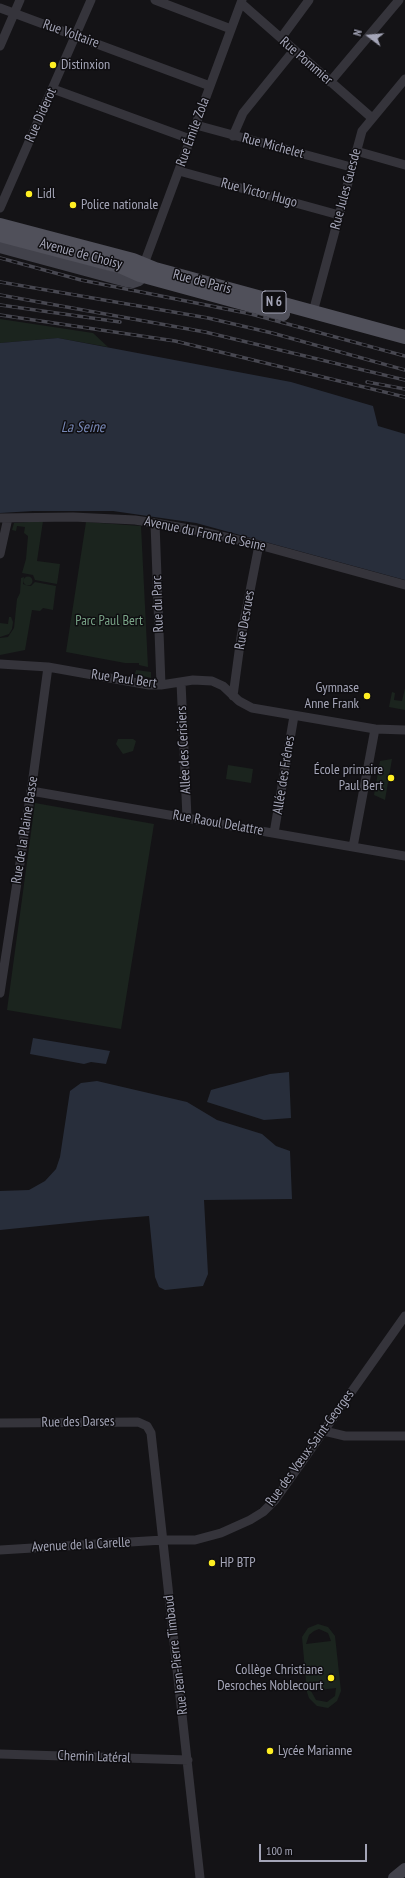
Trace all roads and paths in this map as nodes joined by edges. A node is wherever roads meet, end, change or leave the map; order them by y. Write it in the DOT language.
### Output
graph roads {
  1 [pos="20,0"];
  2 [pos="91,0"];
  3 [pos="154,0"];
  4 [pos="309,0"];
  5 [pos="399,0"];
  6 [pos="241,1"];
  7 [pos="0,8"];
  8 [pos="14,13"];
  9 [pos="231,29"];
  10 [pos="74,36"];
  11 [pos="281,38"];
  12 [pos="0,46"];
  13 [pos="294,50"];
  14 [pos="405,79"];
  15 [pos="330,82"];
  16 [pos="210,86"];
  17 [pos="53,88"];
  18 [pos="372,118"];
  19 [pos="196,125"];
  20 [pos="233,136"];
  21 [pos="190,139"];
  22 [pos="356,151"];
  23 [pos="405,165"];
  24 [pos="352,167"];
  25 [pos="179,171"];
  26 [pos="0,208"];
  27 [pos="339,215"];
  28 [pos="0,226"];
  29 [pos="0,235"];
  30 [pos="0,247"];
  31 [pos="142,270"];
  32 [pos="313,312"];
  33 [pos="405,337"];
  34 [pos="405,345"];
  35 [pos="4,518"];
  36 [pos="155,523"];
  37 [pos="259,545"];
  38 [pos="0,554"];
  39 [pos="405,585"];
  40 [pos="0,664"];
  41 [pos="48,667"];
  42 [pos="181,682"];
  43 [pos="161,685"];
  44 [pos="232,696"];
  45 [pos="294,716"];
  46 [pos="375,729"];
  47 [pos="405,730"];
  48 [pos="31,791"];
  49 [pos="187,818"];
  50 [pos="274,833"];
  51 [pos="353,847"];
  52 [pos="405,856"];
  53 [pos="0,993"];
  54 [pos="405,1316"];
  55 [pos="0,1423"];
  56 [pos="324,1431"];
  57 [pos="152,1433"];
  58 [pos="405,1436"];
  59 [pos="163,1540"];
  60 [pos="0,1550"];
  61 [pos="0,1754"];
  62 [pos="188,1760"];
  63 [pos="200,1878"];
  1 -- 8 [label="street"];
  2 -- 10 [label="street, Rue Diderot"];
  3 -- 9 [label="street"];
  4 -- 11 [label="street"];
  5 -- 15 [label="street"];
  6 -- 9 [label="street, Rue Émile Zola"];
  6 -- 11 [label="street, Rue Pommier"];
  7 -- 8 [label="street, Rue Voltaire"];
  8 -- 10 [label="street, Rue Voltaire"];
  8 -- 12 [label="street"];
  9 -- 16 [label="street, Rue Émile Zola"];
  10 -- 16 [label="street, Rue Voltaire"];
  10 -- 17 [label="street, Rue Diderot"];
  11 -- 13 [label="street, Rue Pommier"];
  13 -- 15 [label="street, Rue Pommier"];
  13 -- 20 [label="street"];
  14 -- 18 [label="street, Rue Jules Guesde"];
  15 -- 18 [label="street, Rue Pommier"];
  16 -- 19 [label="street, Rue Émile Zola"];
  17 -- 21 [label="street"];
  17 -- 26 [label="street, Rue Diderot"];
  18 -- 22 [label="street, Rue Jules Guesde"];
  19 -- 20 [label="street, Rue Michelet"];
  19 -- 21 [label="street, Rue Émile Zola"];
  20 -- 24 [label="street, Rue Michelet"];
  21 -- 25 [label="street, Rue Émile Zola"];
  22 -- 23 [label="street"];
  22 -- 24 [label="street, Rue Jules Guesde"];
  24 -- 27 [label="street, Rue Jules Guesde"];
  25 -- 27 [label="street, Rue Victor Hugo"];
  25 -- 31 [label="street, Rue Émile Zola"];
  27 -- 32 [label="street, Rue Jules Guesde"];
  28 -- 31 [label="main road, Rue de Paris / N 6"];
  29 -- 31 [label="main road, Rue de Paris / N 6"];
  30 -- 31 [label="main road, Avenue de Choisy"];
  31 -- 32 [label="main road, Rue de Paris / N 6"];
  31 -- 34 [label="main road, Rue de Paris / N 6"];
  32 -- 33 [label="main road, Rue de Paris / N 6"];
  35 -- 36 [label="street, Avenue du Front de Seine"];
  35 -- 38 [label="street"];
  36 -- 37 [label="street, Avenue du Front de Seine"];
  36 -- 43 [label="street, Rue du Parc"];
  37 -- 39 [label="street, Avenue du Front de Seine"];
  37 -- 44 [label="street, Rue Desrues"];
  40 -- 41 [label="street, Rue Paul Bert"];
  41 -- 43 [label="street, Rue Paul Bert"];
  41 -- 48 [label="street, Rue de la Plaine Basse"];
  42 -- 43 [label="street, Rue Paul Bert"];
  42 -- 44 [label="street, Rue Paul Bert"];
  42 -- 49 [label="street, Allée des Cerisiers"];
  44 -- 45 [label="street, Rue Paul Bert"];
  45 -- 46 [label="street, Rue Paul Bert"];
  45 -- 50 [label="street, Allée des Frênes"];
  46 -- 47 [label="street, Rue Paul Bert"];
  46 -- 51 [label="street"];
  48 -- 49 [label="street, Rue Raoul Delattre"];
  48 -- 53 [label="street, Rue de la Plaine Basse"];
  49 -- 50 [label="street, Rue Raoul Delattre"];
  50 -- 51 [label="street, Rue Raoul Delattre"];
  51 -- 52 [label="street, Rue Raoul Delattre"];
  54 -- 56 [label="street, Rue des Vœux-Saint-Georges"];
  55 -- 57 [label="street, Rue des Darses"];
  56 -- 58 [label="street"];
  56 -- 59 [label="street, Rue des Vœux-Saint-Georges"];
  57 -- 59 [label="street, Rue Jean-Pierre Timbaud"];
  59 -- 60 [label="street, Avenue de la Carelle"];
  59 -- 62 [label="street, Rue Jean-Pierre Timbaud"];
  61 -- 62 [label="street, Chemin Latéral"];
  62 -- 63 [label="street, Rue Jean-Pierre Timbaud"];
}
